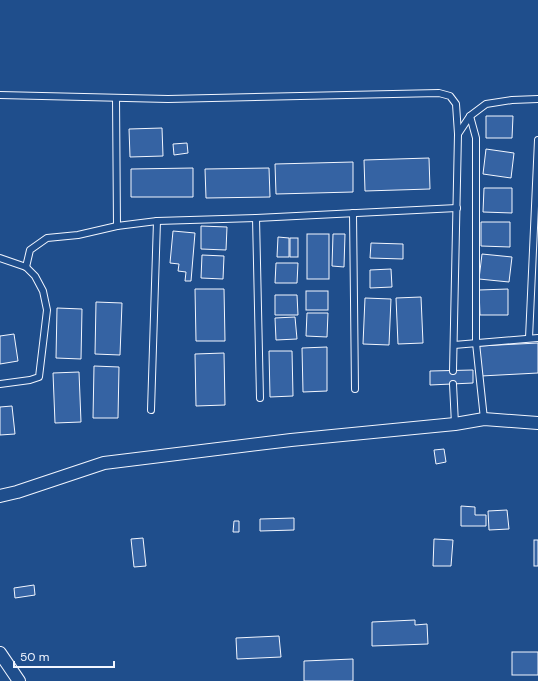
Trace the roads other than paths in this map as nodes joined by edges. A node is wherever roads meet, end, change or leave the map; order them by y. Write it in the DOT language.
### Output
graph roads {
  1 [pos="0,94"];
  2 [pos="116,98"];
  3 [pos="538,99"];
  4 [pos="470,116"];
  5 [pos="458,134"];
  6 [pos="538,140"];
  7 [pos="457,208"];
  8 [pos="353,213"];
  9 [pos="256,218"];
  10 [pos="157,221"];
  11 [pos="117,226"];
  12 [pos="0,258"];
  13 [pos="26,266"];
  14 [pos="529,338"];
  15 [pos="538,338"];
  16 [pos="476,343"];
  17 [pos="454,345"];
  18 [pos="453,371"];
  19 [pos="0,384"];
  20 [pos="453,384"];
  21 [pos="355,389"];
  22 [pos="260,398"];
  23 [pos="151,410"];
  24 [pos="484,419"];
  25 [pos="538,423"];
  26 [pos="455,424"];
  27 [pos="0,496"];
  28 [pos="0,653"];
  29 [pos="19,681"];
  1 -- 2 [label="lane"];
  2 -- 5 [label="lane"];
  2 -- 11 [label="lane"];
  3 -- 4 [label="lane"];
  4 -- 5 [label="lane"];
  4 -- 16 [label="lane"];
  5 -- 7 [label="lane"];
  6 -- 14 [label="lane"];
  7 -- 8 [label="lane"];
  7 -- 17 [label="lane"];
  8 -- 9 [label="lane"];
  8 -- 21 [label="lane"];
  9 -- 10 [label="lane"];
  9 -- 22 [label="lane"];
  10 -- 11 [label="lane"];
  10 -- 23 [label="lane"];
  11 -- 13 [label="lane"];
  12 -- 13 [label="lane"];
  13 -- 19 [label="lane"];
  14 -- 15 [label="lane"];
  14 -- 16 [label="lane"];
  16 -- 17 [label="lane"];
  16 -- 24 [label="lane"];
  17 -- 18 [label="lane"];
  20 -- 26 [label="lane"];
  24 -- 25 [label="street"];
  24 -- 26 [label="street"];
  26 -- 27 [label="street"];
  28 -- 29 [label="street"];
}
